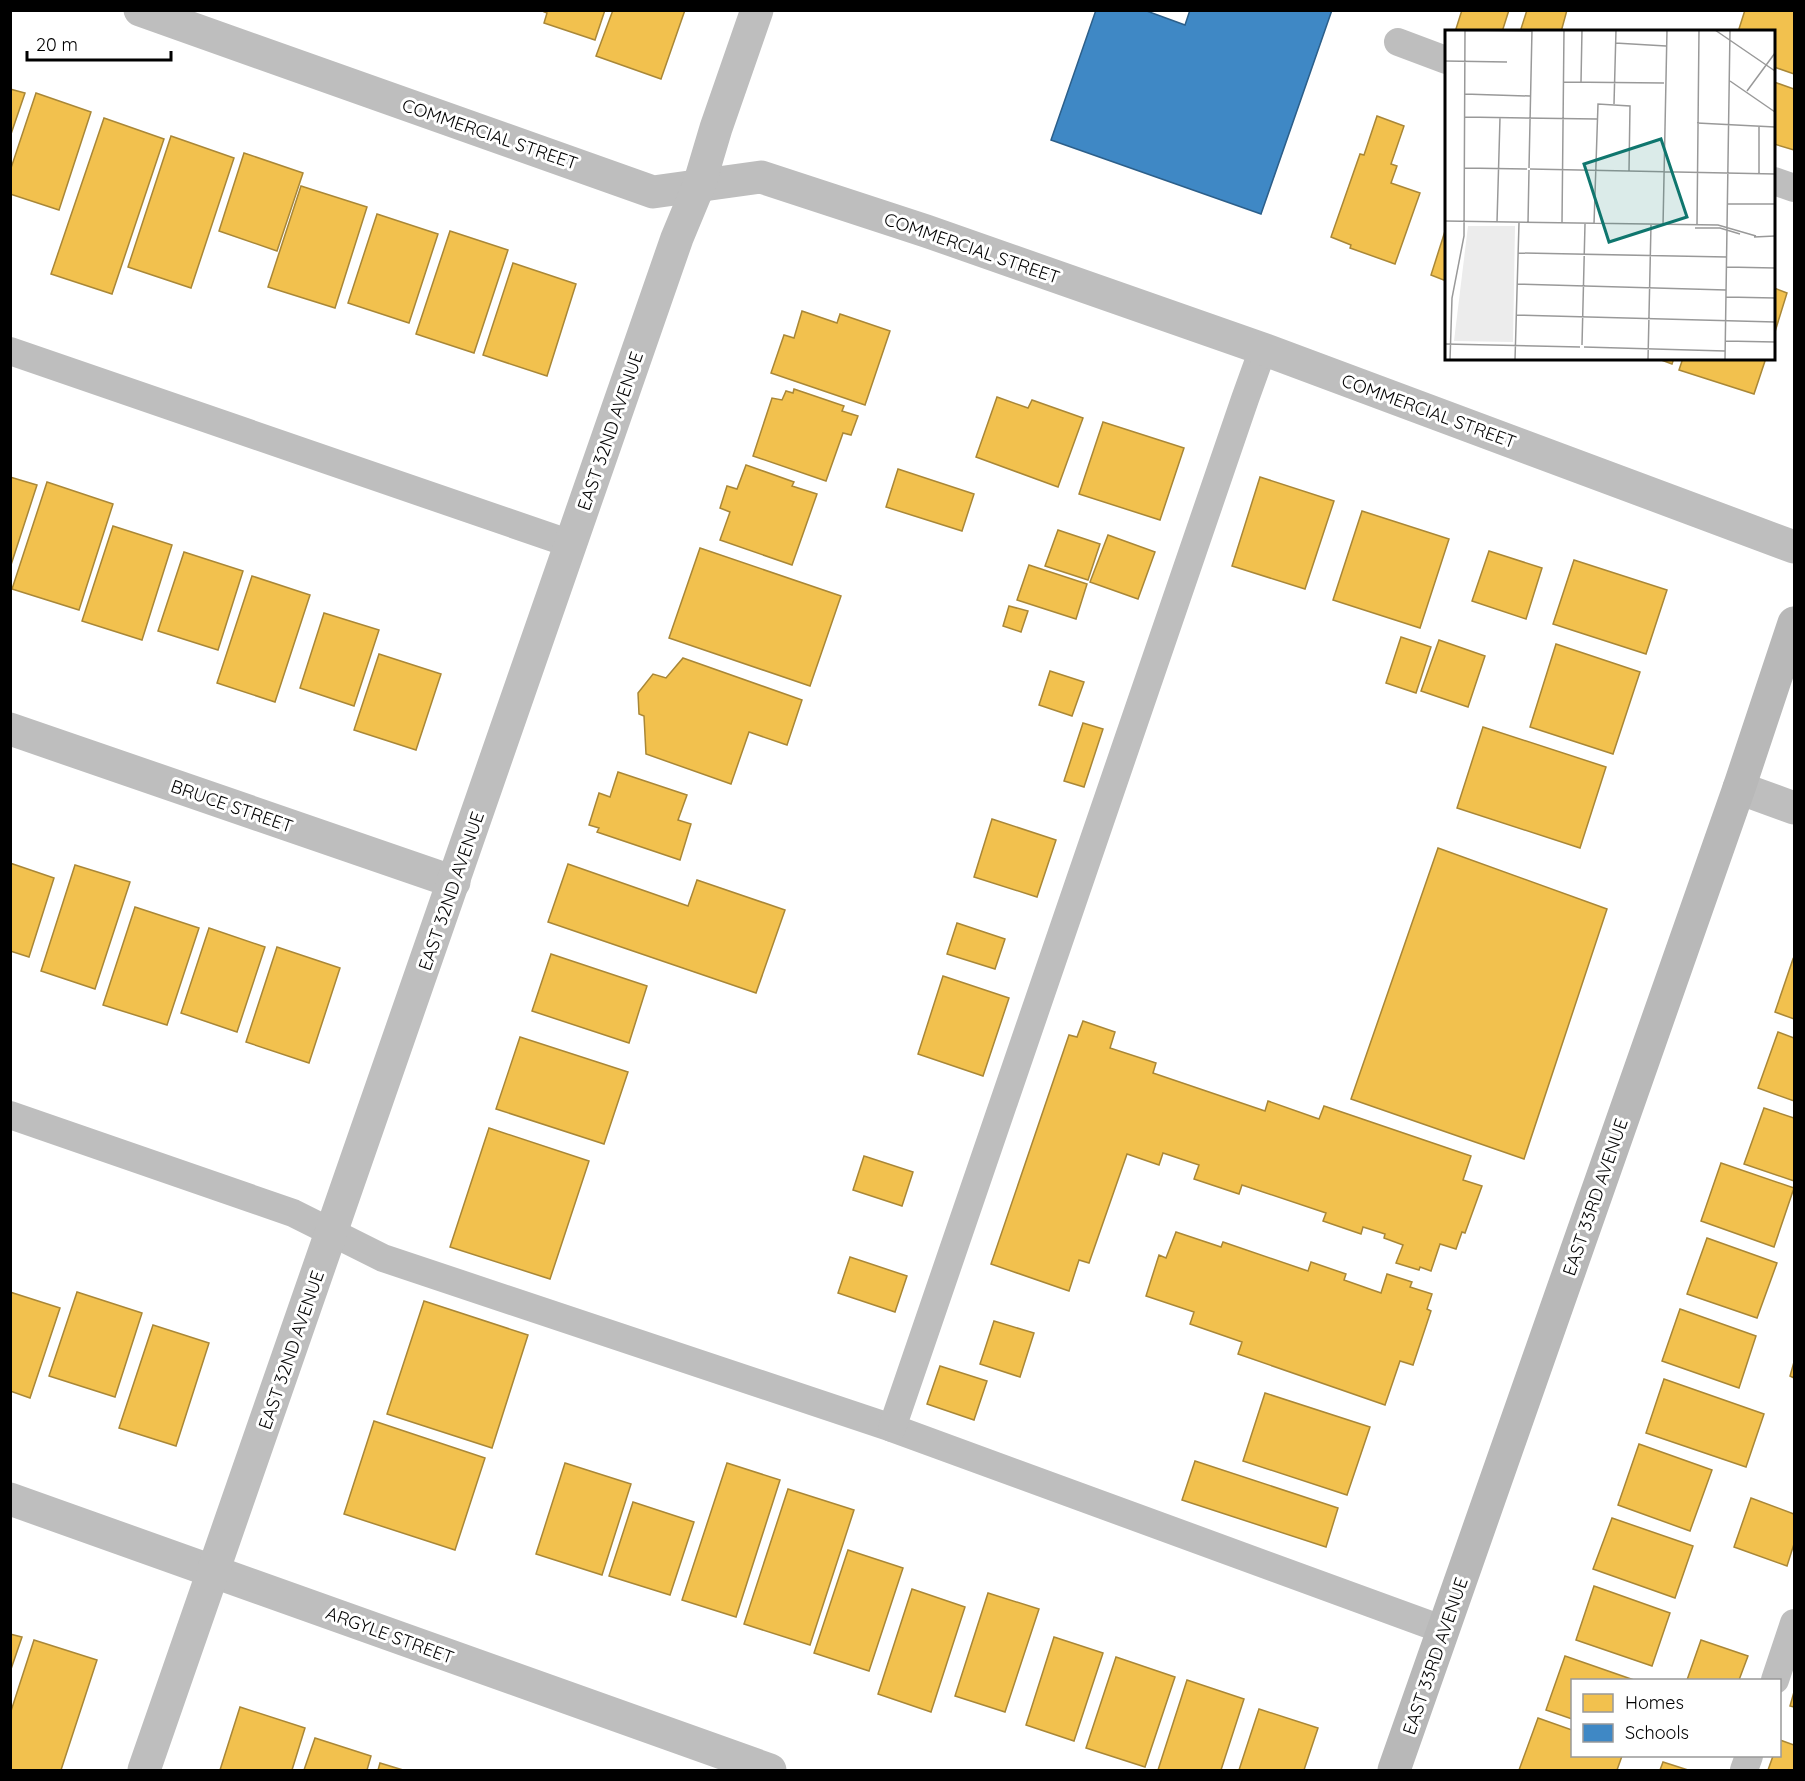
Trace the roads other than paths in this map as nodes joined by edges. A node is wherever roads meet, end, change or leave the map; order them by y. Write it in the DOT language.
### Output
graph roads {
  1 [pos="140,10"];
  2 [pos="757,10"];
  3 [pos="1398,42"];
  4 [pos="1445,60"];
  5 [pos="1775,182"];
  6 [pos="699,185"];
  7 [pos="1794,188"];
  8 [pos="1263,349"];
  9 [pos="10,351"];
  10 [pos="571,544"];
  11 [pos="1794,547"];
  12 [pos="1794,622"];
  13 [pos="10,729"];
  14 [pos="1738,788"];
  15 [pos="1794,808"];
  16 [pos="454,882"];
  17 [pos="10,1115"];
  18 [pos="332,1233"];
  19 [pos="892,1428"];
  20 [pos="10,1499"];
  21 [pos="213,1572"];
  22 [pos="1794,1623"];
  23 [pos="1444,1630"];
  24 [pos="1775,1679"];
  25 [pos="144,1770"];
  26 [pos="770,1770"];
  27 [pos="1394,1770"];
  1 -- 6 [label="street, COMMERCIAL STREET"];
  2 -- 6 [label="street, EAST 32ND AVENUE"];
  3 -- 4 [label="lane"];
  5 -- 7 [label="lane"];
  6 -- 8 [label="street, COMMERCIAL STREET"];
  6 -- 10 [label="street, EAST 32ND AVENUE"];
  8 -- 11 [label="street, COMMERCIAL STREET"];
  8 -- 19 [label="lane"];
  9 -- 10 [label="lane"];
  10 -- 16 [label="street, EAST 32ND AVENUE"];
  12 -- 14 [label="street, EAST 33RD AVENUE"];
  13 -- 16 [label="street, BRUCE STREET"];
  14 -- 15 [label="street"];
  14 -- 23 [label="street, EAST 33RD AVENUE"];
  16 -- 18 [label="street, EAST 32ND AVENUE"];
  17 -- 18 [label="lane"];
  18 -- 19 [label="lane"];
  18 -- 21 [label="street, EAST 32ND AVENUE"];
  19 -- 23 [label="lane"];
  20 -- 21 [label="street, ARGYLE STREET"];
  21 -- 25 [label="street, EAST 32ND AVENUE"];
  21 -- 26 [label="street, ARGYLE STREET"];
  22 -- 24 [label="lane"];
  23 -- 27 [label="street, EAST 33RD AVENUE"];
}
